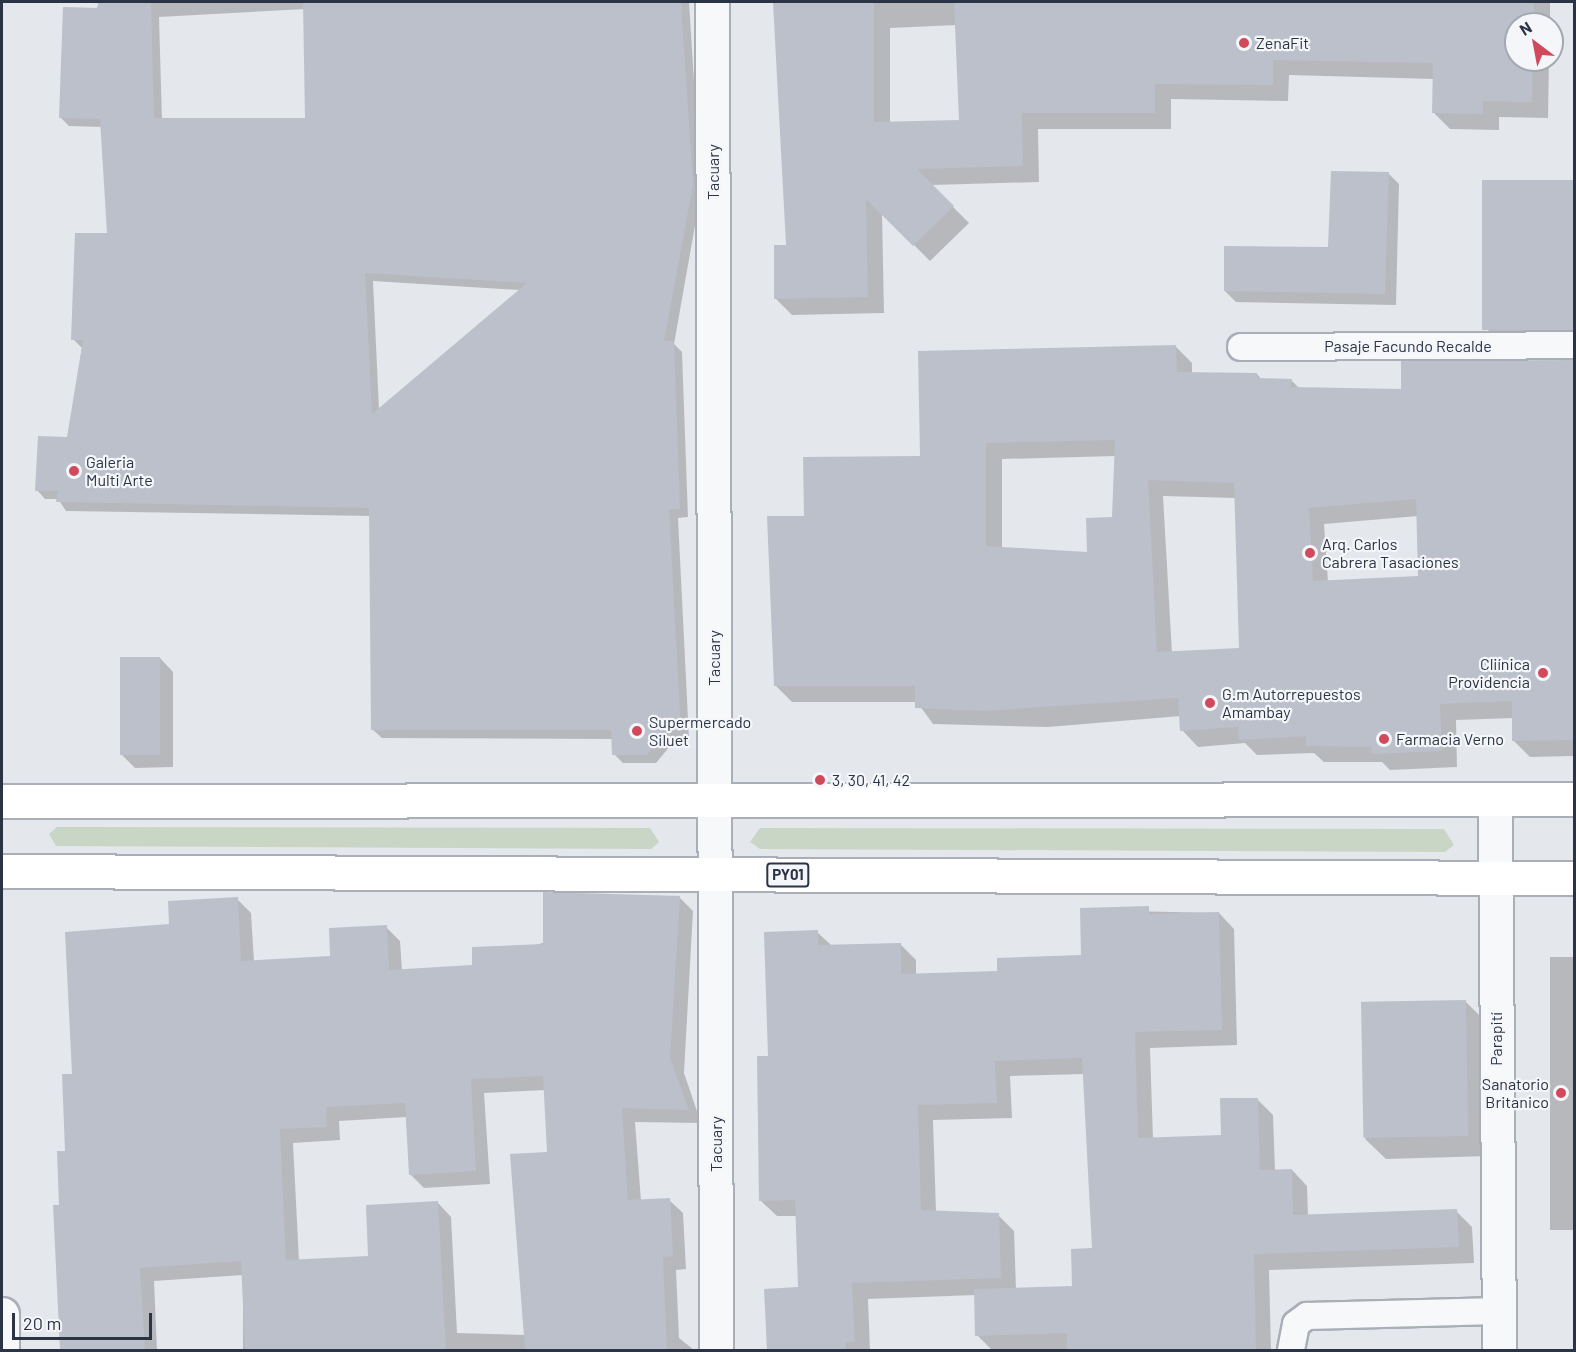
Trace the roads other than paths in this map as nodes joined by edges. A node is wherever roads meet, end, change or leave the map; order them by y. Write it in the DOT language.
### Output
graph roads {
  1 [pos="712,2"];
  2 [pos="1575,345"];
  3 [pos="1241,347"];
  4 [pos="1495,799"];
  5 [pos="1575,799"];
  6 [pos="715,800"];
  7 [pos="2,801"];
  8 [pos="2,871"];
  9 [pos="715,874"];
  10 [pos="1495,878"];
  11 [pos="1575,878"];
  12 [pos="1498,1311"];
  13 [pos="2,1314"];
  14 [pos="2,1350"];
  15 [pos="716,1350"];
  16 [pos="1291,1350"];
  17 [pos="1499,1350"];
  1 -- 6 [label="street, Tacuary"];
  2 -- 3 [label="lane, Pasaje Facundo Recalde"];
  4 -- 5 [label="main road"];
  4 -- 6 [label="main road"];
  4 -- 10 [label="street, Parapití"];
  6 -- 7 [label="main road"];
  6 -- 9 [label="street, Tacuary"];
  8 -- 9 [label="main road, PY01"];
  9 -- 10 [label="main road, PY01"];
  9 -- 15 [label="street, Tacuary"];
  10 -- 11 [label="main road, PY01"];
  10 -- 12 [label="street, Parapití"];
  12 -- 16 [label="lane"];
  12 -- 17 [label="street, Parapití"];
  13 -- 14 [label="street"];
}
